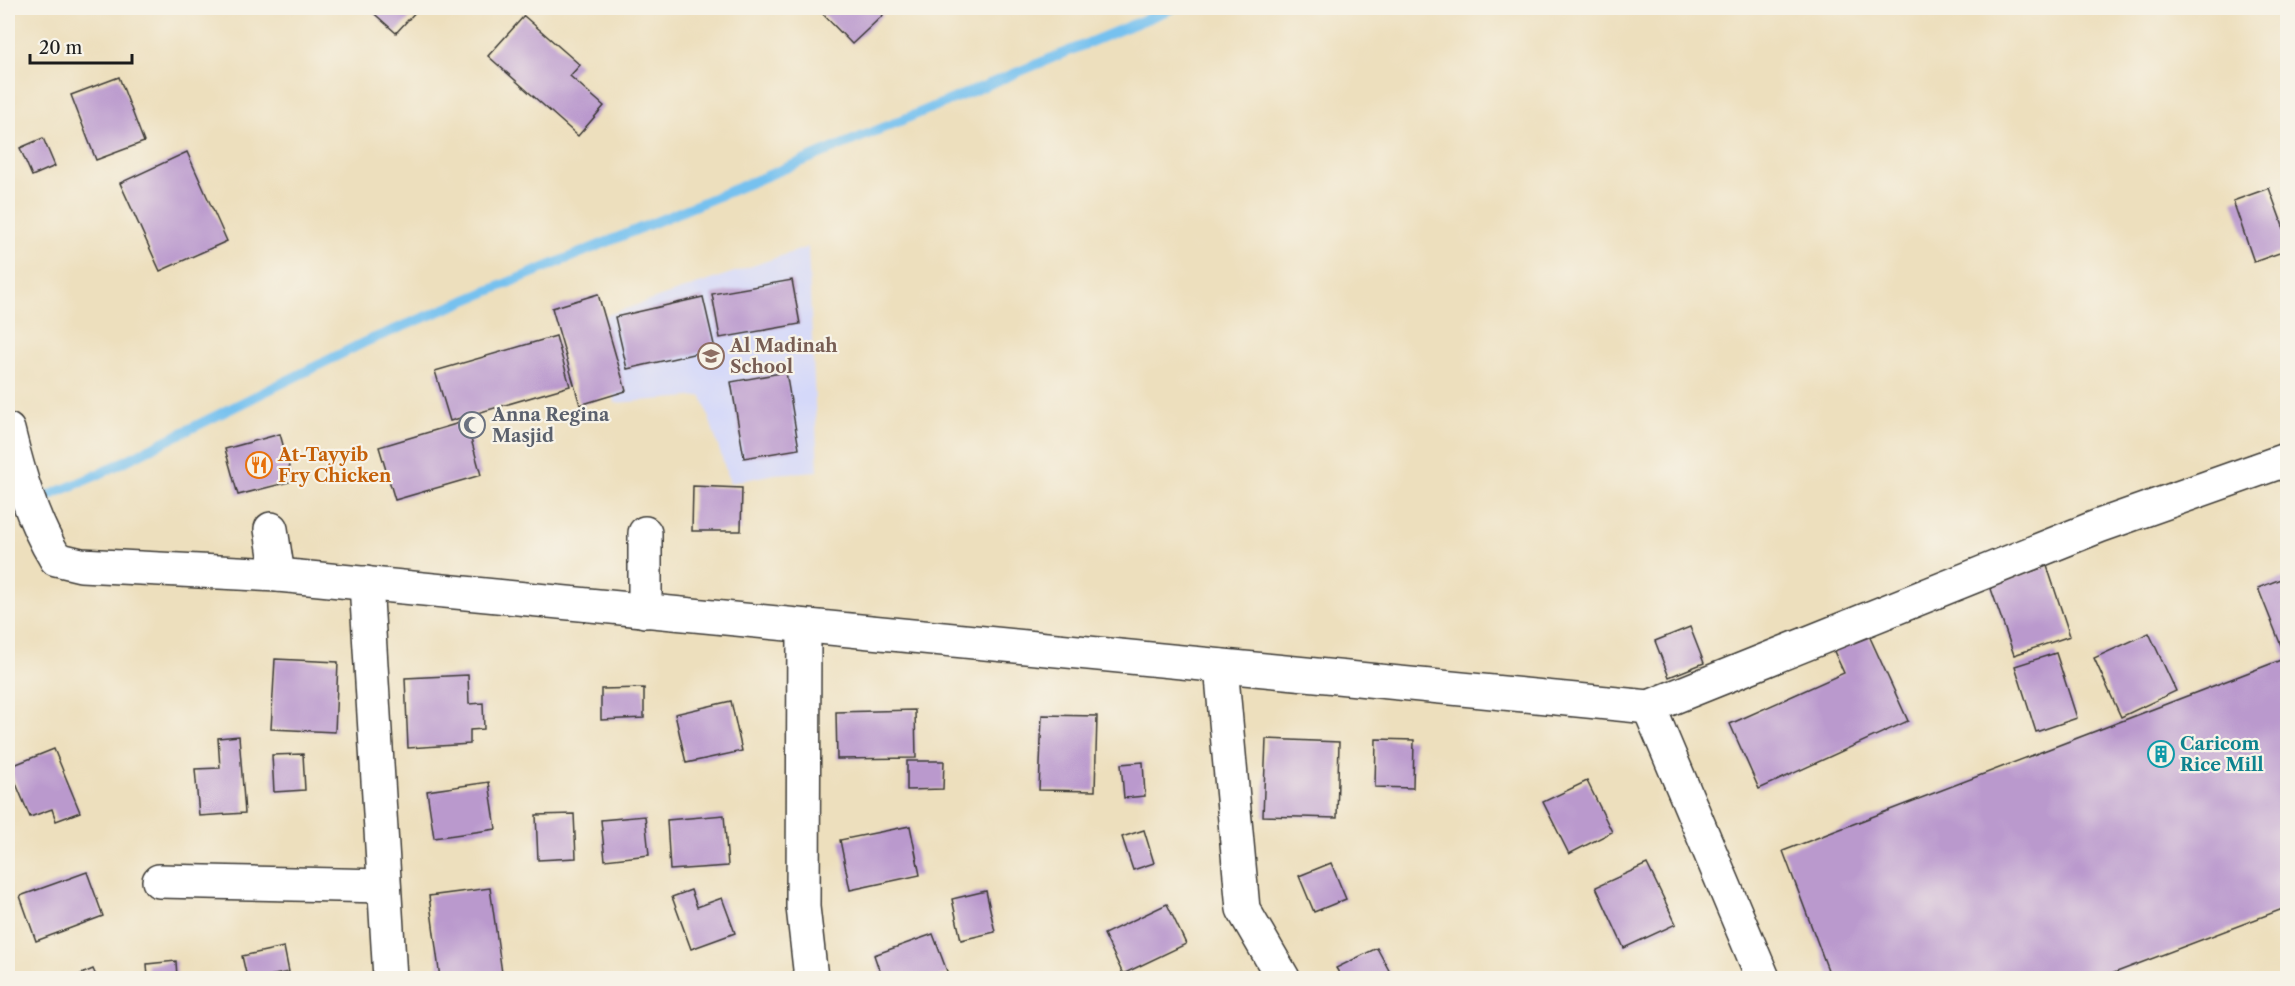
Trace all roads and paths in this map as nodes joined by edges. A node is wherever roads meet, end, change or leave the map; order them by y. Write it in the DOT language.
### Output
graph roads {
  1 [pos="8,430"];
  2 [pos="2288,459"];
  3 [pos="271,529"];
  4 [pos="645,533"];
  5 [pos="278,574"];
  6 [pos="366,583"];
  7 [pos="645,611"];
  8 [pos="804,626"];
  9 [pos="1221,666"];
  10 [pos="1649,707"];
  11 [pos="159,880"];
  12 [pos="384,886"];
  13 [pos="390,978"];
  14 [pos="811,978"];
  15 [pos="1283,978"];
  16 [pos="1763,978"];
  1 -- 5 [label="street"];
  2 -- 10 [label="street"];
  3 -- 5 [label="street"];
  4 -- 7 [label="street"];
  5 -- 6 [label="street"];
  6 -- 7 [label="street"];
  6 -- 12 [label="street"];
  7 -- 8 [label="street"];
  8 -- 9 [label="street"];
  8 -- 14 [label="street"];
  9 -- 10 [label="street"];
  9 -- 15 [label="street"];
  10 -- 16 [label="street"];
  11 -- 12 [label="street"];
  12 -- 13 [label="street"];
}
